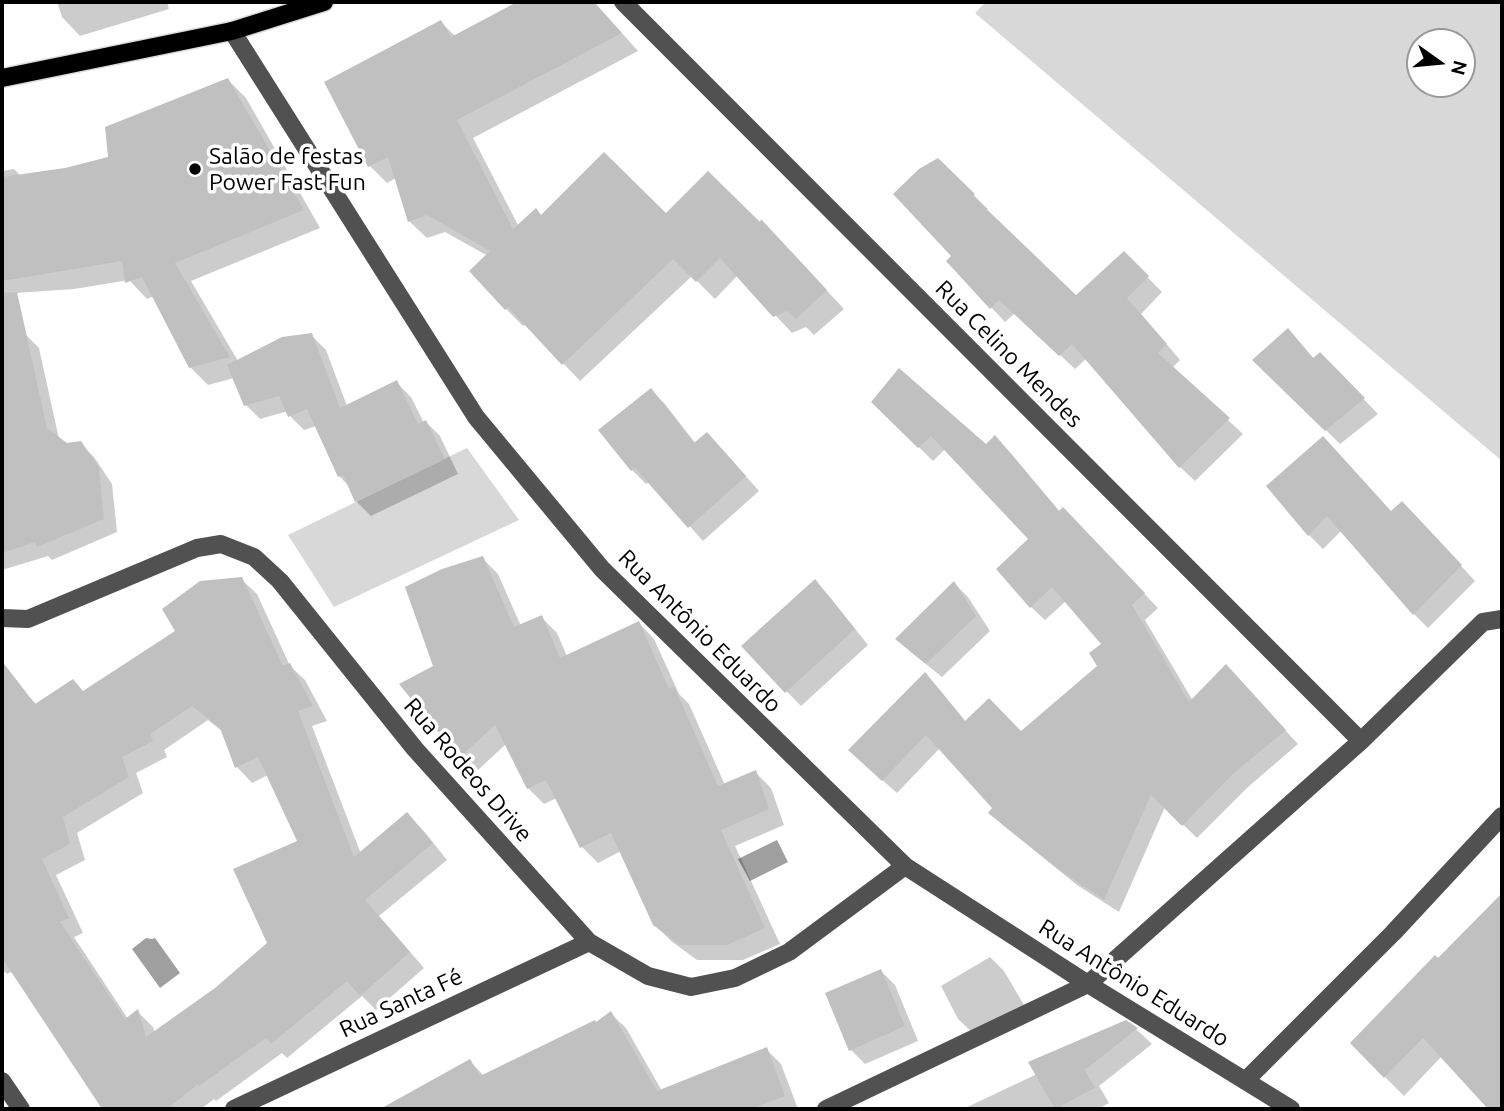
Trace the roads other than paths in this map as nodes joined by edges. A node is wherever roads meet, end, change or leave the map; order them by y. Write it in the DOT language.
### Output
graph roads {
  1 [pos="324,2"];
  2 [pos="623,2"];
  3 [pos="232,31"];
  4 [pos="2,78"];
  5 [pos="2,618"];
  6 [pos="1502,619"];
  7 [pos="1361,741"];
  8 [pos="1502,816"];
  9 [pos="905,866"];
  10 [pos="589,942"];
  11 [pos="1088,984"];
  12 [pos="2,1081"];
  13 [pos="1245,1081"];
  14 [pos="21,1109"];
  15 [pos="234,1109"];
  16 [pos="826,1109"];
  17 [pos="1291,1109"];
  1 -- 3 [label="main road"];
  2 -- 7 [label="street, Rua Celino Mendes"];
  3 -- 4 [label="main road"];
  3 -- 9 [label="street, Rua Antônio Eduardo"];
  5 -- 10 [label="street, Rua Rodeos Drive"];
  6 -- 7 [label="street"];
  7 -- 11 [label="street"];
  8 -- 13 [label="street"];
  9 -- 10 [label="street, Rua Rodeos Drive"];
  9 -- 11 [label="street, Rua Antônio Eduardo"];
  10 -- 15 [label="street, Rua Santa Fé"];
  11 -- 13 [label="street, Rua Antônio Eduardo"];
  11 -- 16 [label="street"];
  12 -- 14 [label="street"];
  13 -- 17 [label="street, Rua Antônio Eduardo"];
}
